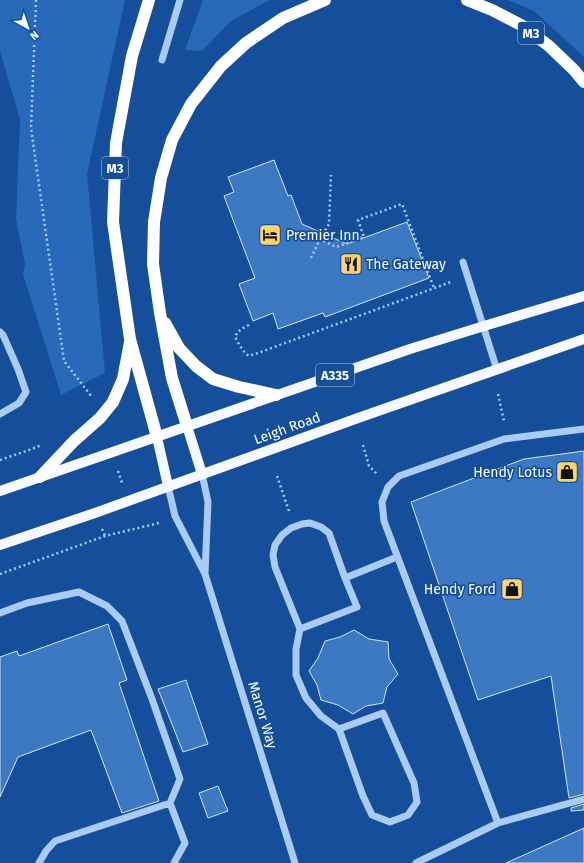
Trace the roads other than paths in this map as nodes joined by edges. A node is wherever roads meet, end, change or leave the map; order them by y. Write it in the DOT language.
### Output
graph roads {
  1 [pos="149,0"];
  2 [pos="180,0"];
  3 [pos="325,0"];
  4 [pos="467,0"];
  5 [pos="162,60"];
  6 [pos="584,82"];
  7 [pos="463,262"];
  8 [pos="584,296"];
  9 [pos="160,313"];
  10 [pos="484,326"];
  11 [pos="0,332"];
  12 [pos="130,339"];
  13 [pos="584,340"];
  14 [pos="497,370"];
  15 [pos="276,395"];
  16 [pos="0,414"];
  17 [pos="187,426"];
  18 [pos="584,429"];
  19 [pos="157,437"];
  20 [pos="202,474"];
  21 [pos="40,477"];
  22 [pos="168,486"];
  23 [pos="0,491"];
  24 [pos="0,545"];
  25 [pos="397,557"];
  26 [pos="205,574"];
  27 [pos="345,578"];
  28 [pos="0,612"];
  29 [pos="300,629"];
  30 [pos="339,729"];
  31 [pos="584,799"];
  32 [pos="170,803"];
  33 [pos="498,823"];
  34 [pos="39,863"];
  35 [pos="174,863"];
  36 [pos="295,863"];
  37 [pos="416,863"];
  1 -- 12 [label="highway, M3"];
  2 -- 5 [label="street"];
  3 -- 9 [label="highway"];
  4 -- 6 [label="highway, M3"];
  7 -- 10 [label="street"];
  8 -- 10 [label="main road, A335"];
  9 -- 15 [label="highway"];
  9 -- 17 [label="highway"];
  10 -- 14 [label="street"];
  10 -- 15 [label="main road, A335"];
  11 -- 16 [label="street"];
  12 -- 19 [label="highway, M3"];
  12 -- 21 [label="highway, M3"];
  13 -- 14 [label="main road, Leigh Road"];
  14 -- 20 [label="main road, Leigh Road"];
  15 -- 17 [label="main road, A335"];
  17 -- 19 [label="main road, A335"];
  17 -- 20 [label="main road"];
  18 -- 25 [label="street"];
  19 -- 21 [label="main road, A335"];
  19 -- 22 [label="main road"];
  20 -- 22 [label="main road, Leigh Road"];
  20 -- 26 [label="street, Manor Way"];
  21 -- 23 [label="main road, A335"];
  22 -- 24 [label="main road, Leigh Road"];
  22 -- 26 [label="street, Manor Way"];
  25 -- 27 [label="street"];
  25 -- 33 [label="street"];
  26 -- 36 [label="street, Manor Way"];
  27 -- 29 [label="street"];
  27 -- 29 [label="street"];
  28 -- 32 [label="street"];
  29 -- 30 [label="street"];
  30 -- 30 [label="street"];
  31 -- 33 [label="street"];
  32 -- 34 [label="street"];
  32 -- 35 [label="street"];
  33 -- 37 [label="street"];
}
